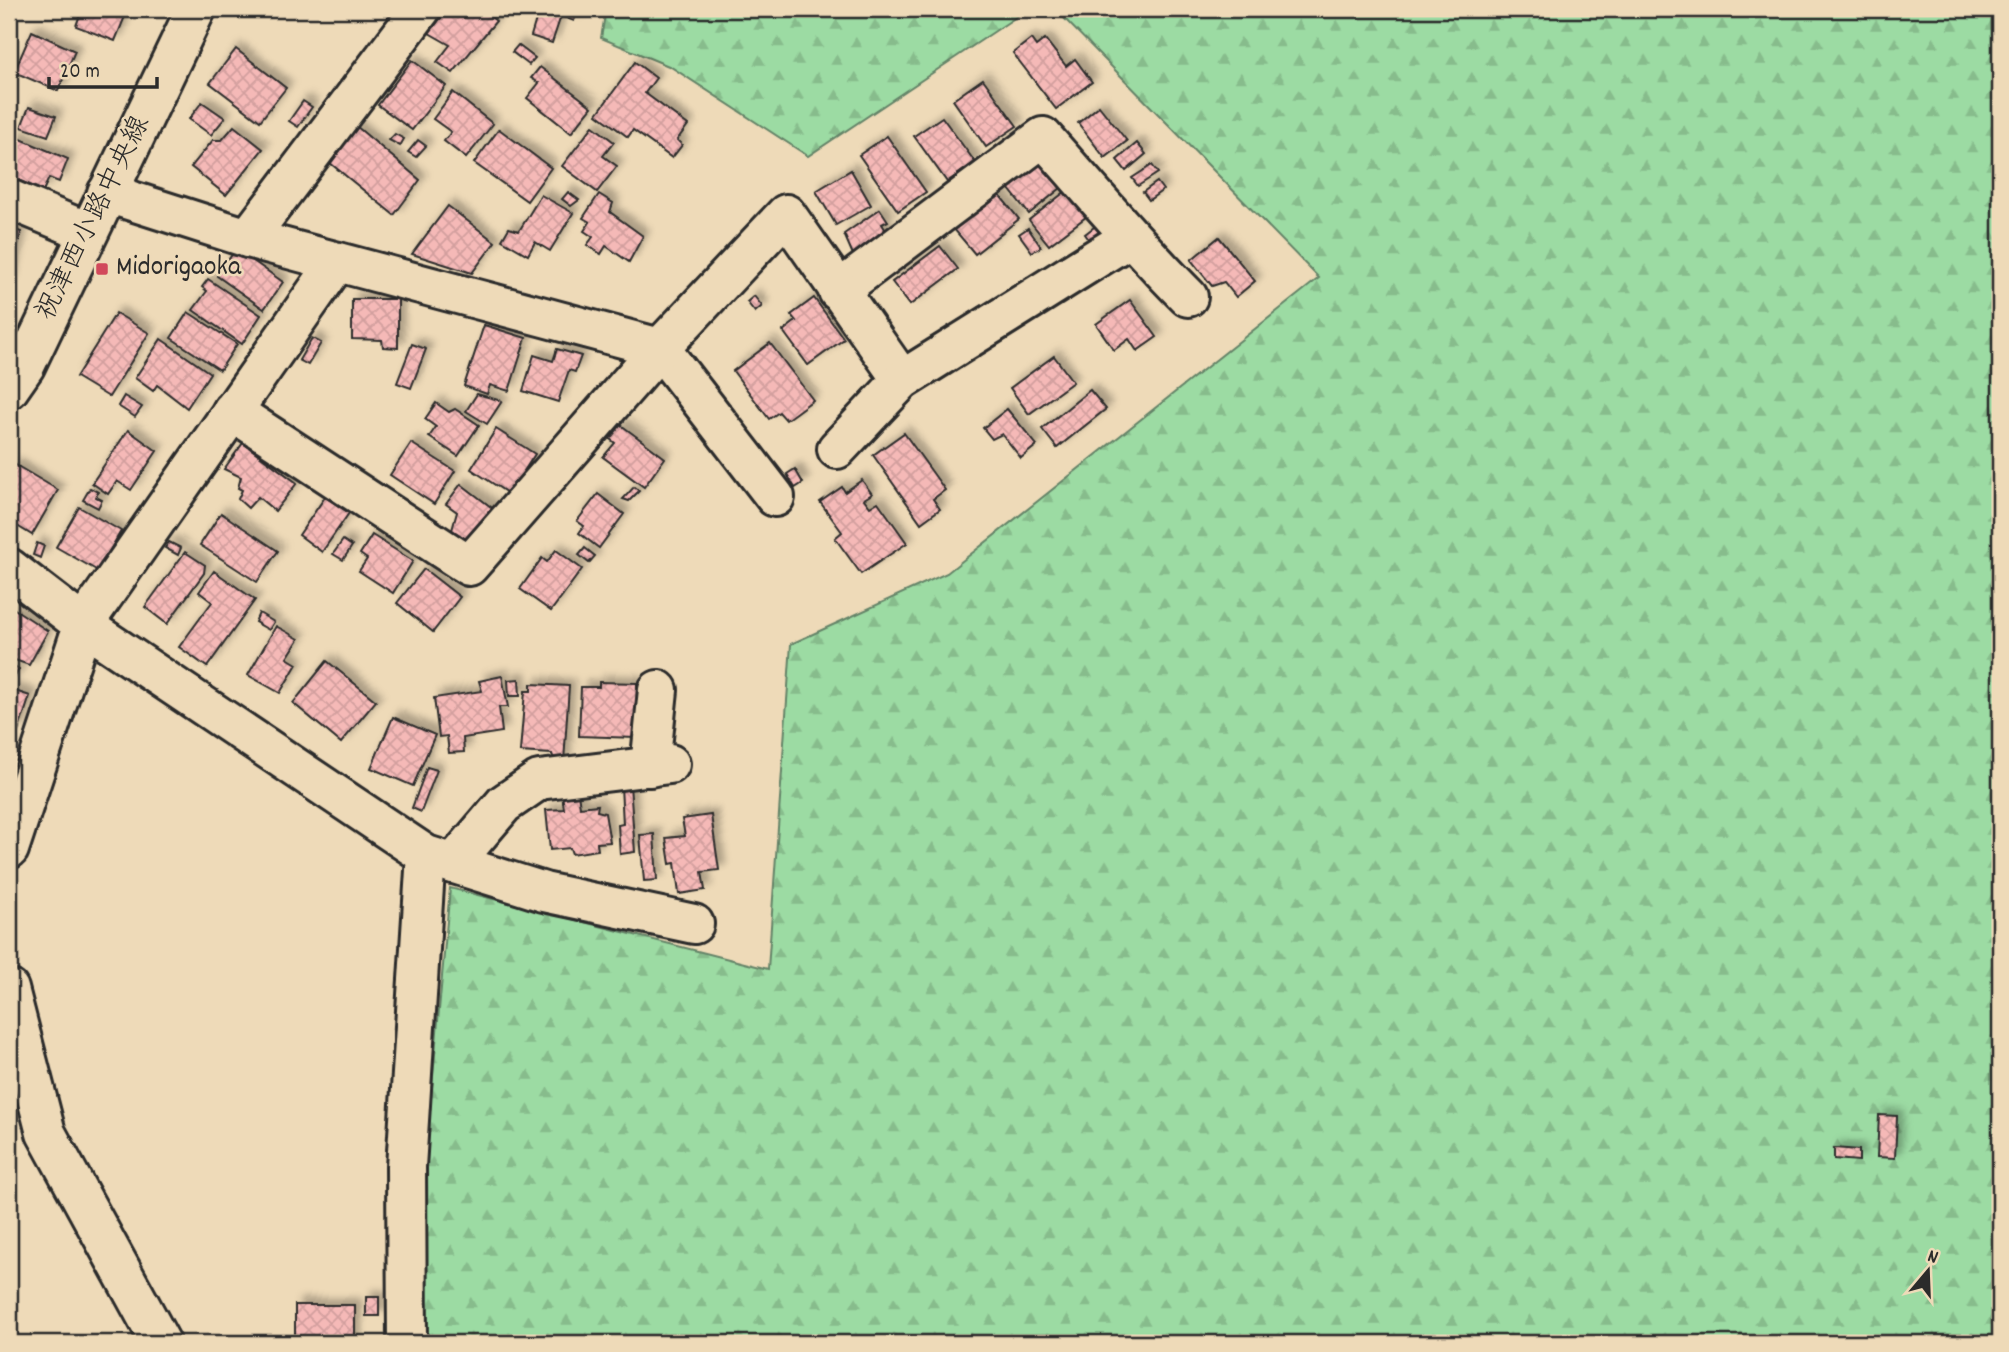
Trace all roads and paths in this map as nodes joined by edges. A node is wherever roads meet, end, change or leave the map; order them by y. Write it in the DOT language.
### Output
graph roads {
  1 [pos="196,9"];
  2 [pos="421,9"];
  3 [pos="107,193"];
  4 [pos="9,199"];
  5 [pos="88,232"];
  6 [pos="248,238"];
  7 [pos="1129,238"];
  8 [pos="337,262"];
  9 [pos="838,290"];
  10 [pos="1188,297"];
  11 [pos="660,348"];
  12 [pos="902,380"];
  13 [pos="9,389"];
  14 [pos="232,411"];
  15 [pos="837,449"];
  16 [pos="775,497"];
  17 [pos="9,568"];
  18 [pos="83,625"];
  19 [pos="658,690"];
  20 [pos="9,849"];
  21 [pos="439,860"];
  22 [pos="694,924"];
  23 [pos="9,989"];
  24 [pos="161,1343"];
  25 [pos="407,1343"];
  1 -- 3 [label="street, 祝津西小路中央線"];
  2 -- 6 [label="street"];
  3 -- 5 [label="street, 祝津西小路中央線"];
  3 -- 6 [label="street"];
  4 -- 5 [label="street"];
  5 -- 13 [label="street, 祝津西小路中央線"];
  6 -- 8 [label="street"];
  7 -- 9 [label="street"];
  7 -- 10 [label="street"];
  7 -- 12 [label="street"];
  8 -- 11 [label="street"];
  8 -- 14 [label="street"];
  9 -- 11 [label="street"];
  9 -- 12 [label="street"];
  11 -- 14 [label="street"];
  11 -- 16 [label="street"];
  12 -- 15 [label="street"];
  14 -- 18 [label="street"];
  17 -- 18 [label="street"];
  18 -- 20 [label="street"];
  18 -- 21 [label="street"];
  19 -- 21 [label="street"];
  21 -- 22 [label="street"];
  21 -- 25 [label="street"];
  23 -- 24 [label="street"];
}
